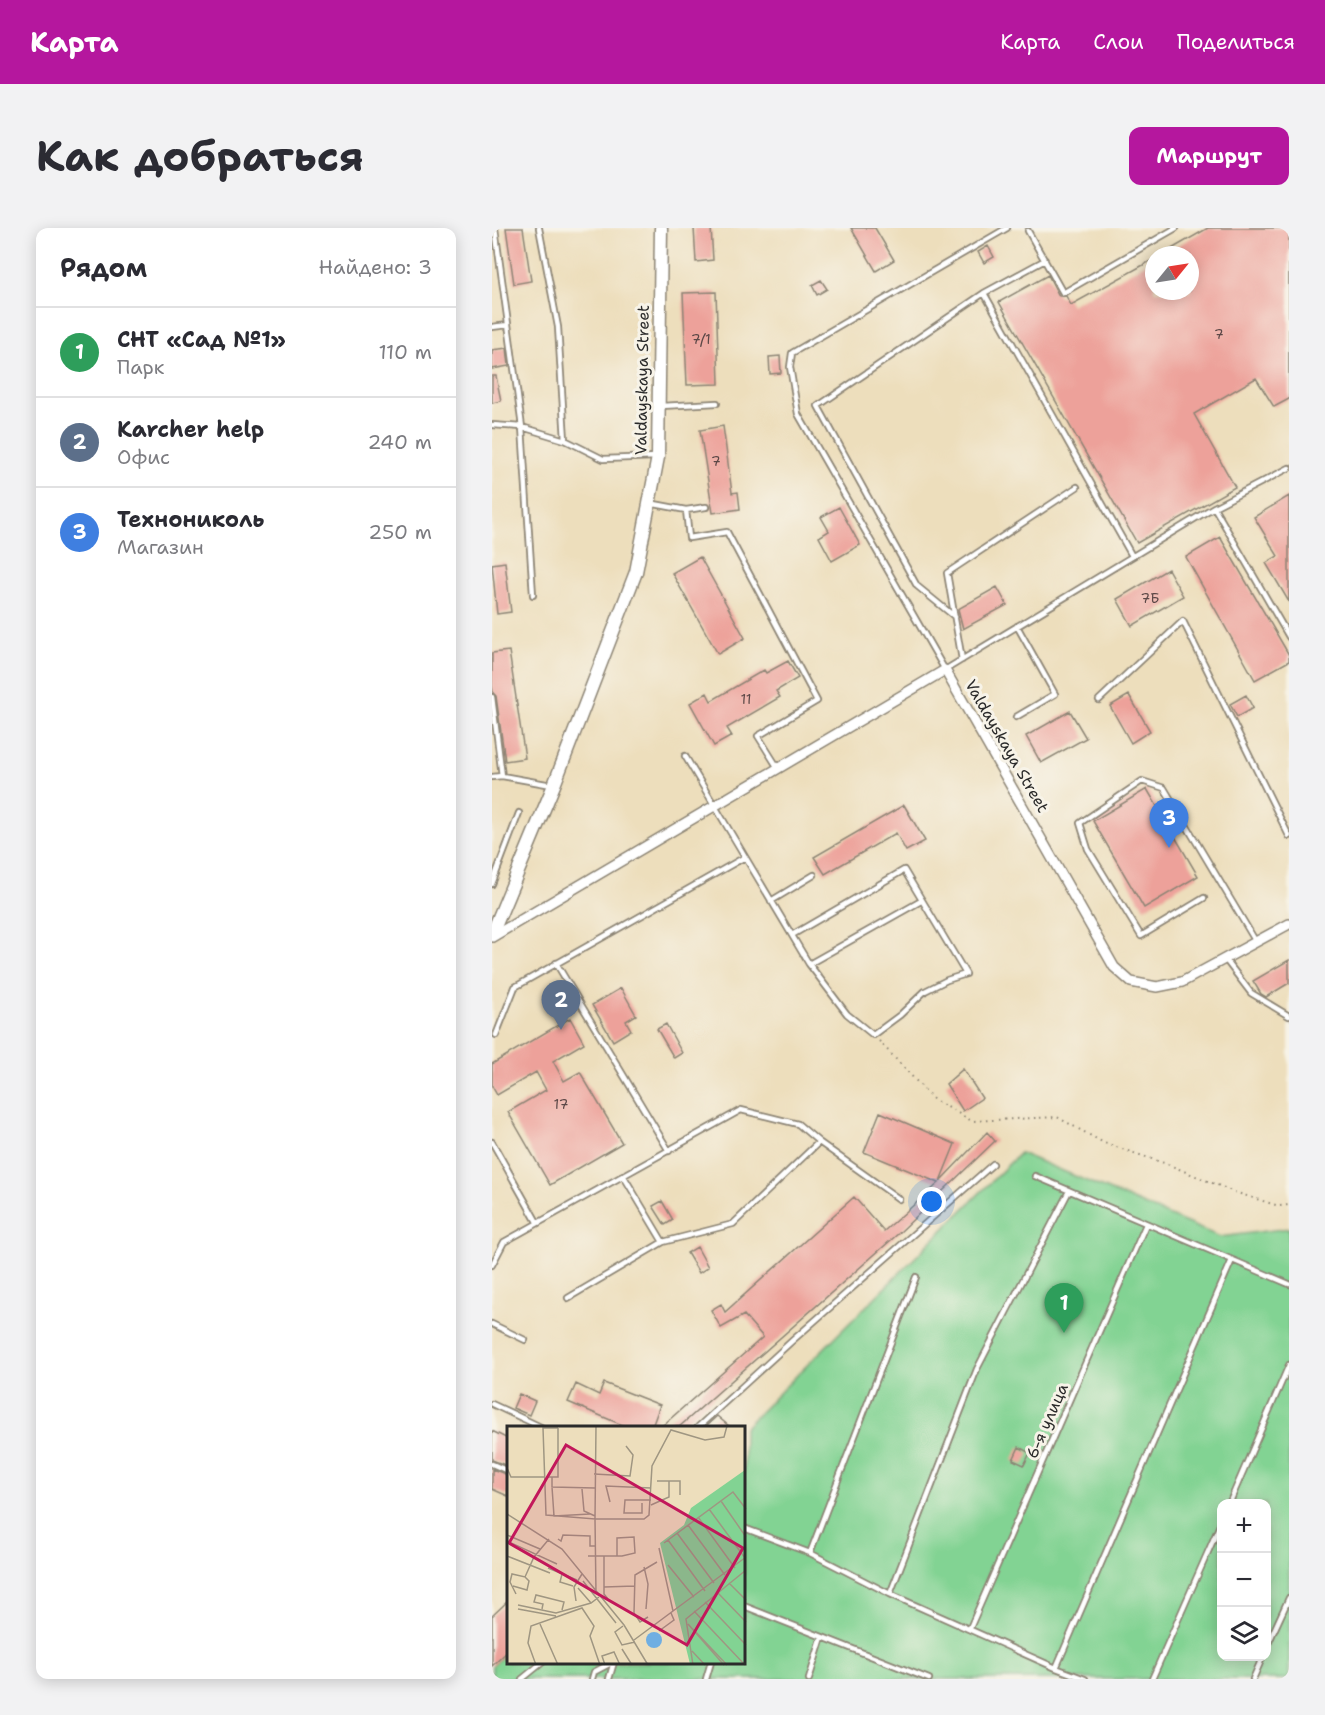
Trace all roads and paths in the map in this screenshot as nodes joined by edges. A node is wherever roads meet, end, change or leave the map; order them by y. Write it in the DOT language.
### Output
graph roads {
  1 [pos="495,228"];
  2 [pos="539,228"];
  3 [pos="661,228"];
  4 [pos="1007,228"];
  5 [pos="1176,228"];
  6 [pos="1028,231"];
  7 [pos="1045,260"];
  8 [pos="984,293"];
  9 [pos="508,325"];
  10 [pos="492,327"];
  11 [pos="717,403"];
  12 [pos="658,406"];
  13 [pos="492,425"];
  14 [pos="522,427"];
  15 [pos="565,440"];
  16 [pos="658,457"];
  17 [pos="1289,468"];
  18 [pos="1077,487"];
  19 [pos="649,503"];
  20 [pos="706,507"];
  21 [pos="1214,507"];
  22 [pos="686,510"];
  23 [pos="1132,556"];
  24 [pos="533,595"];
  25 [pos="954,616"];
  26 [pos="1017,626"];
  27 [pos="1289,637"];
  28 [pos="962,660"];
  29 [pos="945,670"];
  30 [pos="492,697"];
  31 [pos="1099,700"];
  32 [pos="1016,717"];
  33 [pos="684,756"];
  34 [pos="778,768"];
  35 [pos="502,776"];
  36 [pos="492,777"];
  37 [pos="554,785"];
  38 [pos="714,806"];
  39 [pos="519,813"];
  40 [pos="1289,836"];
  41 [pos="745,857"];
  42 [pos="814,875"];
  43 [pos="492,884"];
  44 [pos="1204,898"];
  45 [pos="771,901"];
  46 [pos="921,901"];
  47 [pos="1289,924"];
  48 [pos="792,935"];
  49 [pos="492,936"];
  50 [pos="1256,942"];
  51 [pos="1225,959"];
  52 [pos="556,963"];
  53 [pos="809,964"];
  54 [pos="1289,1016"];
  55 [pos="496,1035"];
  56 [pos="873,1035"];
  57 [pos="492,1142"];
  58 [pos="819,1142"];
  59 [pos="669,1151"];
  60 [pos="993,1164"];
  61 [pos="623,1175"];
  62 [pos="1035,1176"];
  63 [pos="1069,1191"];
  64 [pos="899,1199"];
  65 [pos="1289,1205"];
  66 [pos="537,1222"];
  67 [pos="1146,1224"];
  68 [pos="663,1242"];
  69 [pos="1232,1260"];
  70 [pos="492,1265"];
  71 [pos="916,1277"];
  72 [pos="1289,1284"];
  73 [pos="568,1298"];
  74 [pos="492,1324"];
  75 [pos="525,1340"];
  76 [pos="1289,1365"];
  77 [pos="492,1404"];
  78 [pos="539,1426"];
  79 [pos="699,1426"];
  80 [pos="492,1464"];
  81 [pos="507,1471"];
  82 [pos="1230,1499"];
  83 [pos="746,1529"];
  84 [pos="1217,1529"];
  85 [pos="810,1553"];
  86 [pos="890,1594"];
  87 [pos="1289,1598"];
  88 [pos="746,1607"];
  89 [pos="970,1628"];
  90 [pos="822,1637"];
  91 [pos="1271,1637"];
  92 [pos="1261,1661"];
  93 [pos="541,1664"];
  94 [pos="609,1664"];
  95 [pos="613,1664"];
  96 [pos="710,1664"];
  97 [pos="1056,1668"];
  98 [pos="926,1678"];
  99 [pos="522,1679"];
  100 [pos="592,1679"];
  101 [pos="609,1679"];
  102 [pos="706,1679"];
  103 [pos="809,1679"];
  104 [pos="1085,1679"];
  105 [pos="1152,1679"];
  106 [pos="1253,1679"];
  1 -- 9 [label="lane"];
  2 -- 15 [label="lane"];
  3 -- 12 [label="street, Valdayskaya Street"];
  4 -- 29 [label="lane"];
  5 -- 7 [label="lane"];
  6 -- 7 [label="lane"];
  7 -- 8 [label="lane"];
  8 -- 23 [label="lane"];
  8 -- 25 [label="lane"];
  9 -- 10 [label="lane"];
  9 -- 14 [label="lane"];
  11 -- 12 [label="lane"];
  12 -- 16 [label="street, Valdayskaya Street"];
  13 -- 14 [label="lane"];
  14 -- 15 [label="lane"];
  14 -- 24 [label="lane"];
  15 -- 16 [label="lane"];
  16 -- 19 [label="street, Valdayskaya Street"];
  17 -- 21 [label="lane"];
  18 -- 25 [label="lane"];
  19 -- 22 [label="lane"];
  19 -- 37 [label="street, Valdayskaya Street"];
  20 -- 22 [label="lane"];
  21 -- 23 [label="lane"];
  21 -- 27 [label="lane"];
  22 -- 34 [label="lane"];
  23 -- 26 [label="lane"];
  25 -- 28 [label="lane"];
  26 -- 28 [label="lane"];
  26 -- 32 [label="lane"];
  28 -- 29 [label="lane"];
  29 -- 34 [label="street, Valdayskaya Street"];
  29 -- 51 [label="street, Valdayskaya Street"];
  30 -- 35 [label="lane"];
  31 -- 40 [label="lane"];
  33 -- 38 [label="lane"];
  34 -- 38 [label="street, Valdayskaya Street"];
  35 -- 36 [label="lane"];
  35 -- 37 [label="lane"];
  37 -- 49 [label="street, Valdayskaya Street"];
  38 -- 41 [label="lane"];
  38 -- 49 [label="street, Valdayskaya Street"];
  39 -- 43 [label="lane"];
  41 -- 45 [label="lane"];
  41 -- 52 [label="lane"];
  42 -- 45 [label="lane"];
  44 -- 50 [label="lane"];
  45 -- 48 [label="lane"];
  46 -- 48 [label="lane"];
  46 -- 53 [label="lane"];
  46 -- 56 [label="lane"];
  47 -- 50 [label="street, Valdayskaya Street"];
  48 -- 53 [label="lane"];
  50 -- 51 [label="street, Valdayskaya Street"];
  51 -- 54 [label="lane"];
  52 -- 55 [label="lane"];
  52 -- 59 [label="lane"];
  53 -- 56 [label="lane"];
  56 -- 65 [label="path"];
  57 -- 66 [label="lane"];
  58 -- 59 [label="lane"];
  58 -- 64 [label="lane"];
  58 -- 68 [label="lane"];
  59 -- 61 [label="lane"];
  60 -- 79 [label="lane"];
  61 -- 66 [label="lane"];
  61 -- 68 [label="lane"];
  62 -- 63 [label="lane"];
  63 -- 67 [label="lane"];
  63 -- 86 [label="lane"];
  66 -- 70 [label="lane"];
  67 -- 69 [label="lane"];
  67 -- 89 [label="lane, 6-я улица"];
  68 -- 73 [label="lane"];
  69 -- 72 [label="lane"];
  69 -- 97 [label="lane"];
  71 -- 85 [label="lane"];
  74 -- 75 [label="lane"];
  76 -- 82 [label="lane"];
  77 -- 78 [label="lane"];
  80 -- 81 [label="lane"];
  83 -- 85 [label="lane"];
  84 -- 105 [label="lane"];
  85 -- 86 [label="lane"];
  86 -- 89 [label="lane"];
  87 -- 91 [label="lane"];
  88 -- 90 [label="lane"];
  89 -- 97 [label="lane"];
  90 -- 98 [label="lane"];
  90 -- 103 [label="lane"];
  92 -- 106 [label="lane"];
  93 -- 99 [label="lane"];
  94 -- 100 [label="lane"];
  95 -- 101 [label="lane"];
  96 -- 102 [label="lane"];
  97 -- 104 [label="lane"];
}
